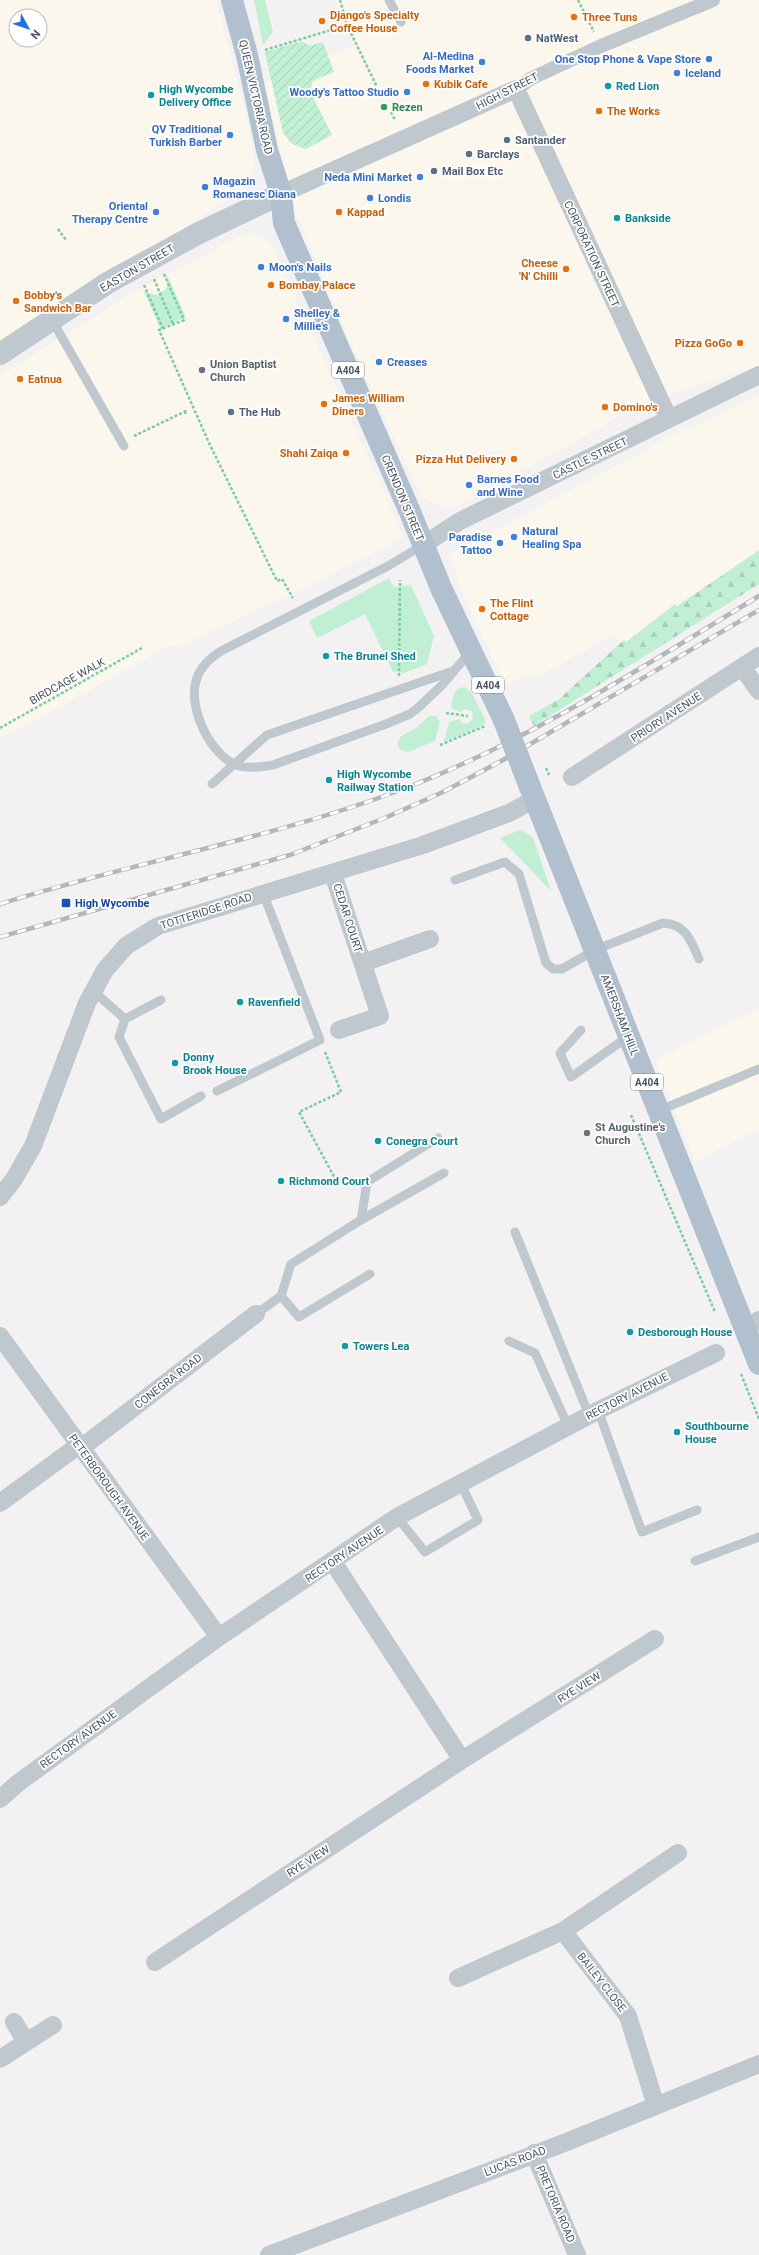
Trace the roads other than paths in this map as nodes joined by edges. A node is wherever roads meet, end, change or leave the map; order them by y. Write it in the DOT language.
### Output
graph roads {
  1 [pos="232,0"];
  2 [pos="389,0"];
  3 [pos="713,0"];
  4 [pos="401,22"];
  5 [pos="516,89"];
  6 [pos="281,194"];
  7 [pos="52,320"];
  8 [pos="0,354"];
  9 [pos="759,375"];
  10 [pos="669,419"];
  11 [pos="123,444"];
  12 [pos="423,545"];
  13 [pos="471,651"];
  14 [pos="759,656"];
  15 [pos="742,668"];
  16 [pos="451,672"];
  17 [pos="759,691"];
  18 [pos="234,763"];
  19 [pos="572,777"];
  20 [pos="212,784"];
  21 [pos="532,793"];
  22 [pos="333,874"];
  23 [pos="455,880"];
  24 [pos="263,893"];
  25 [pos="430,939"];
  26 [pos="595,950"];
  27 [pos="699,959"];
  28 [pos="363,963"];
  29 [pos="94,991"];
  30 [pos="161,1000"];
  31 [pos="125,1019"];
  32 [pos="339,1030"];
  33 [pos="581,1030"];
  34 [pos="628,1036"];
  35 [pos="759,1069"];
  36 [pos="217,1091"];
  37 [pos="201,1096"];
  38 [pos="658,1111"];
  39 [pos="438,1138"];
  40 [pos="444,1173"];
  41 [pos="0,1198"];
  42 [pos="361,1220"];
  43 [pos="515,1232"];
  44 [pos="370,1274"];
  45 [pos="281,1296"];
  46 [pos="256,1314"];
  47 [pos="752,1324"];
  48 [pos="0,1336"];
  49 [pos="510,1341"];
  50 [pos="716,1352"];
  51 [pos="749,1366"];
  52 [pos="594,1413"];
  53 [pos="568,1426"];
  54 [pos="80,1447"];
  55 [pos="461,1484"];
  56 [pos="0,1503"];
  57 [pos="697,1510"];
  58 [pos="397,1517"];
  59 [pos="759,1537"];
  60 [pos="695,1561"];
  61 [pos="333,1562"];
  62 [pos="219,1637"];
  63 [pos="655,1639"];
  64 [pos="462,1760"];
  65 [pos="0,1799"];
  66 [pos="678,1853"];
  67 [pos="563,1931"];
  68 [pos="155,1962"];
  69 [pos="458,1978"];
  70 [pos="14,2022"];
  71 [pos="52,2025"];
  72 [pos="26,2042"];
  73 [pos="0,2059"];
  74 [pos="759,2064"];
  75 [pos="656,2106"];
  76 [pos="534,2153"];
  77 [pos="269,2255"];
  78 [pos="577,2255"];
  1 -- 6 [label="main road, QUEEN VICTORIA ROAD / A404"];
  2 -- 4 [label="lane"];
  3 -- 5 [label="street, HIGH STREET"];
  5 -- 6 [label="street, HIGH STREET"];
  5 -- 10 [label="street, CORPORATION STREET"];
  6 -- 7 [label="street, EASTON STREET"];
  6 -- 12 [label="main road, CRENDON STREET / A404"];
  7 -- 8 [label="street, EASTON STREET"];
  7 -- 11 [label="lane"];
  9 -- 10 [label="street, CASTLE STREET"];
  10 -- 12 [label="street, CASTLE STREET"];
  12 -- 13 [label="main road, CRENDON STREET / A404"];
  12 -- 18 [label="lane"];
  13 -- 16 [label="lane"];
  13 -- 21 [label="main road, CRENDON STREET / A404, bridge"];
  14 -- 15 [label="street, PRIORY AVENUE"];
  15 -- 17 [label="street"];
  15 -- 19 [label="street, PRIORY AVENUE"];
  16 -- 18 [label="lane"];
  16 -- 18 [label="lane"];
  18 -- 20 [label="lane"];
  21 -- 22 [label="street, TOTTERIDGE ROAD"];
  21 -- 26 [label="main road, AMERSHAM HILL / A404"];
  22 -- 24 [label="street, TOTTERIDGE ROAD"];
  22 -- 28 [label="street, CEDAR COURT"];
  23 -- 26 [label="lane"];
  24 -- 29 [label="street, TOTTERIDGE ROAD"];
  24 -- 36 [label="lane"];
  25 -- 28 [label="street, CEDAR COURT"];
  26 -- 27 [label="lane"];
  26 -- 34 [label="main road, AMERSHAM HILL / A404"];
  28 -- 32 [label="street, CEDAR COURT"];
  29 -- 31 [label="lane"];
  29 -- 41 [label="street, TOTTERIDGE ROAD"];
  30 -- 31 [label="lane"];
  31 -- 37 [label="lane"];
  33 -- 34 [label="lane"];
  34 -- 38 [label="main road, AMERSHAM HILL / A404"];
  35 -- 38 [label="lane"];
  38 -- 47 [label="main road, AMERSHAM HILL / A404"];
  39 -- 42 [label="lane"];
  40 -- 42 [label="lane"];
  42 -- 45 [label="lane"];
  43 -- 52 [label="lane"];
  44 -- 45 [label="lane"];
  45 -- 46 [label="lane"];
  46 -- 54 [label="street, CONEGRA ROAD"];
  47 -- 51 [label="main road, AMERSHAM HILL / A404"];
  48 -- 54 [label="street, PETERBOROUGH AVENUE"];
  49 -- 53 [label="lane"];
  50 -- 52 [label="street, RECTORY AVENUE"];
  52 -- 53 [label="street, RECTORY AVENUE"];
  52 -- 57 [label="lane"];
  53 -- 55 [label="street, RECTORY AVENUE"];
  54 -- 56 [label="street, CONEGRA ROAD"];
  54 -- 62 [label="street, PETERBOROUGH AVENUE"];
  55 -- 58 [label="street, RECTORY AVENUE"];
  55 -- 58 [label="lane"];
  58 -- 61 [label="street, RECTORY AVENUE"];
  59 -- 60 [label="lane"];
  61 -- 62 [label="street, RECTORY AVENUE"];
  61 -- 64 [label="street"];
  62 -- 65 [label="street, RECTORY AVENUE"];
  63 -- 64 [label="street, RYE VIEW"];
  64 -- 68 [label="street, RYE VIEW"];
  66 -- 67 [label="street"];
  67 -- 69 [label="street"];
  67 -- 75 [label="street, BAILEY CLOSE"];
  70 -- 72 [label="street"];
  71 -- 72 [label="street"];
  72 -- 73 [label="street"];
  74 -- 75 [label="street, LUCAS ROAD"];
  75 -- 76 [label="street, LUCAS ROAD"];
  76 -- 77 [label="street, LUCAS ROAD"];
  76 -- 78 [label="street, PRETORIA ROAD"];
}
